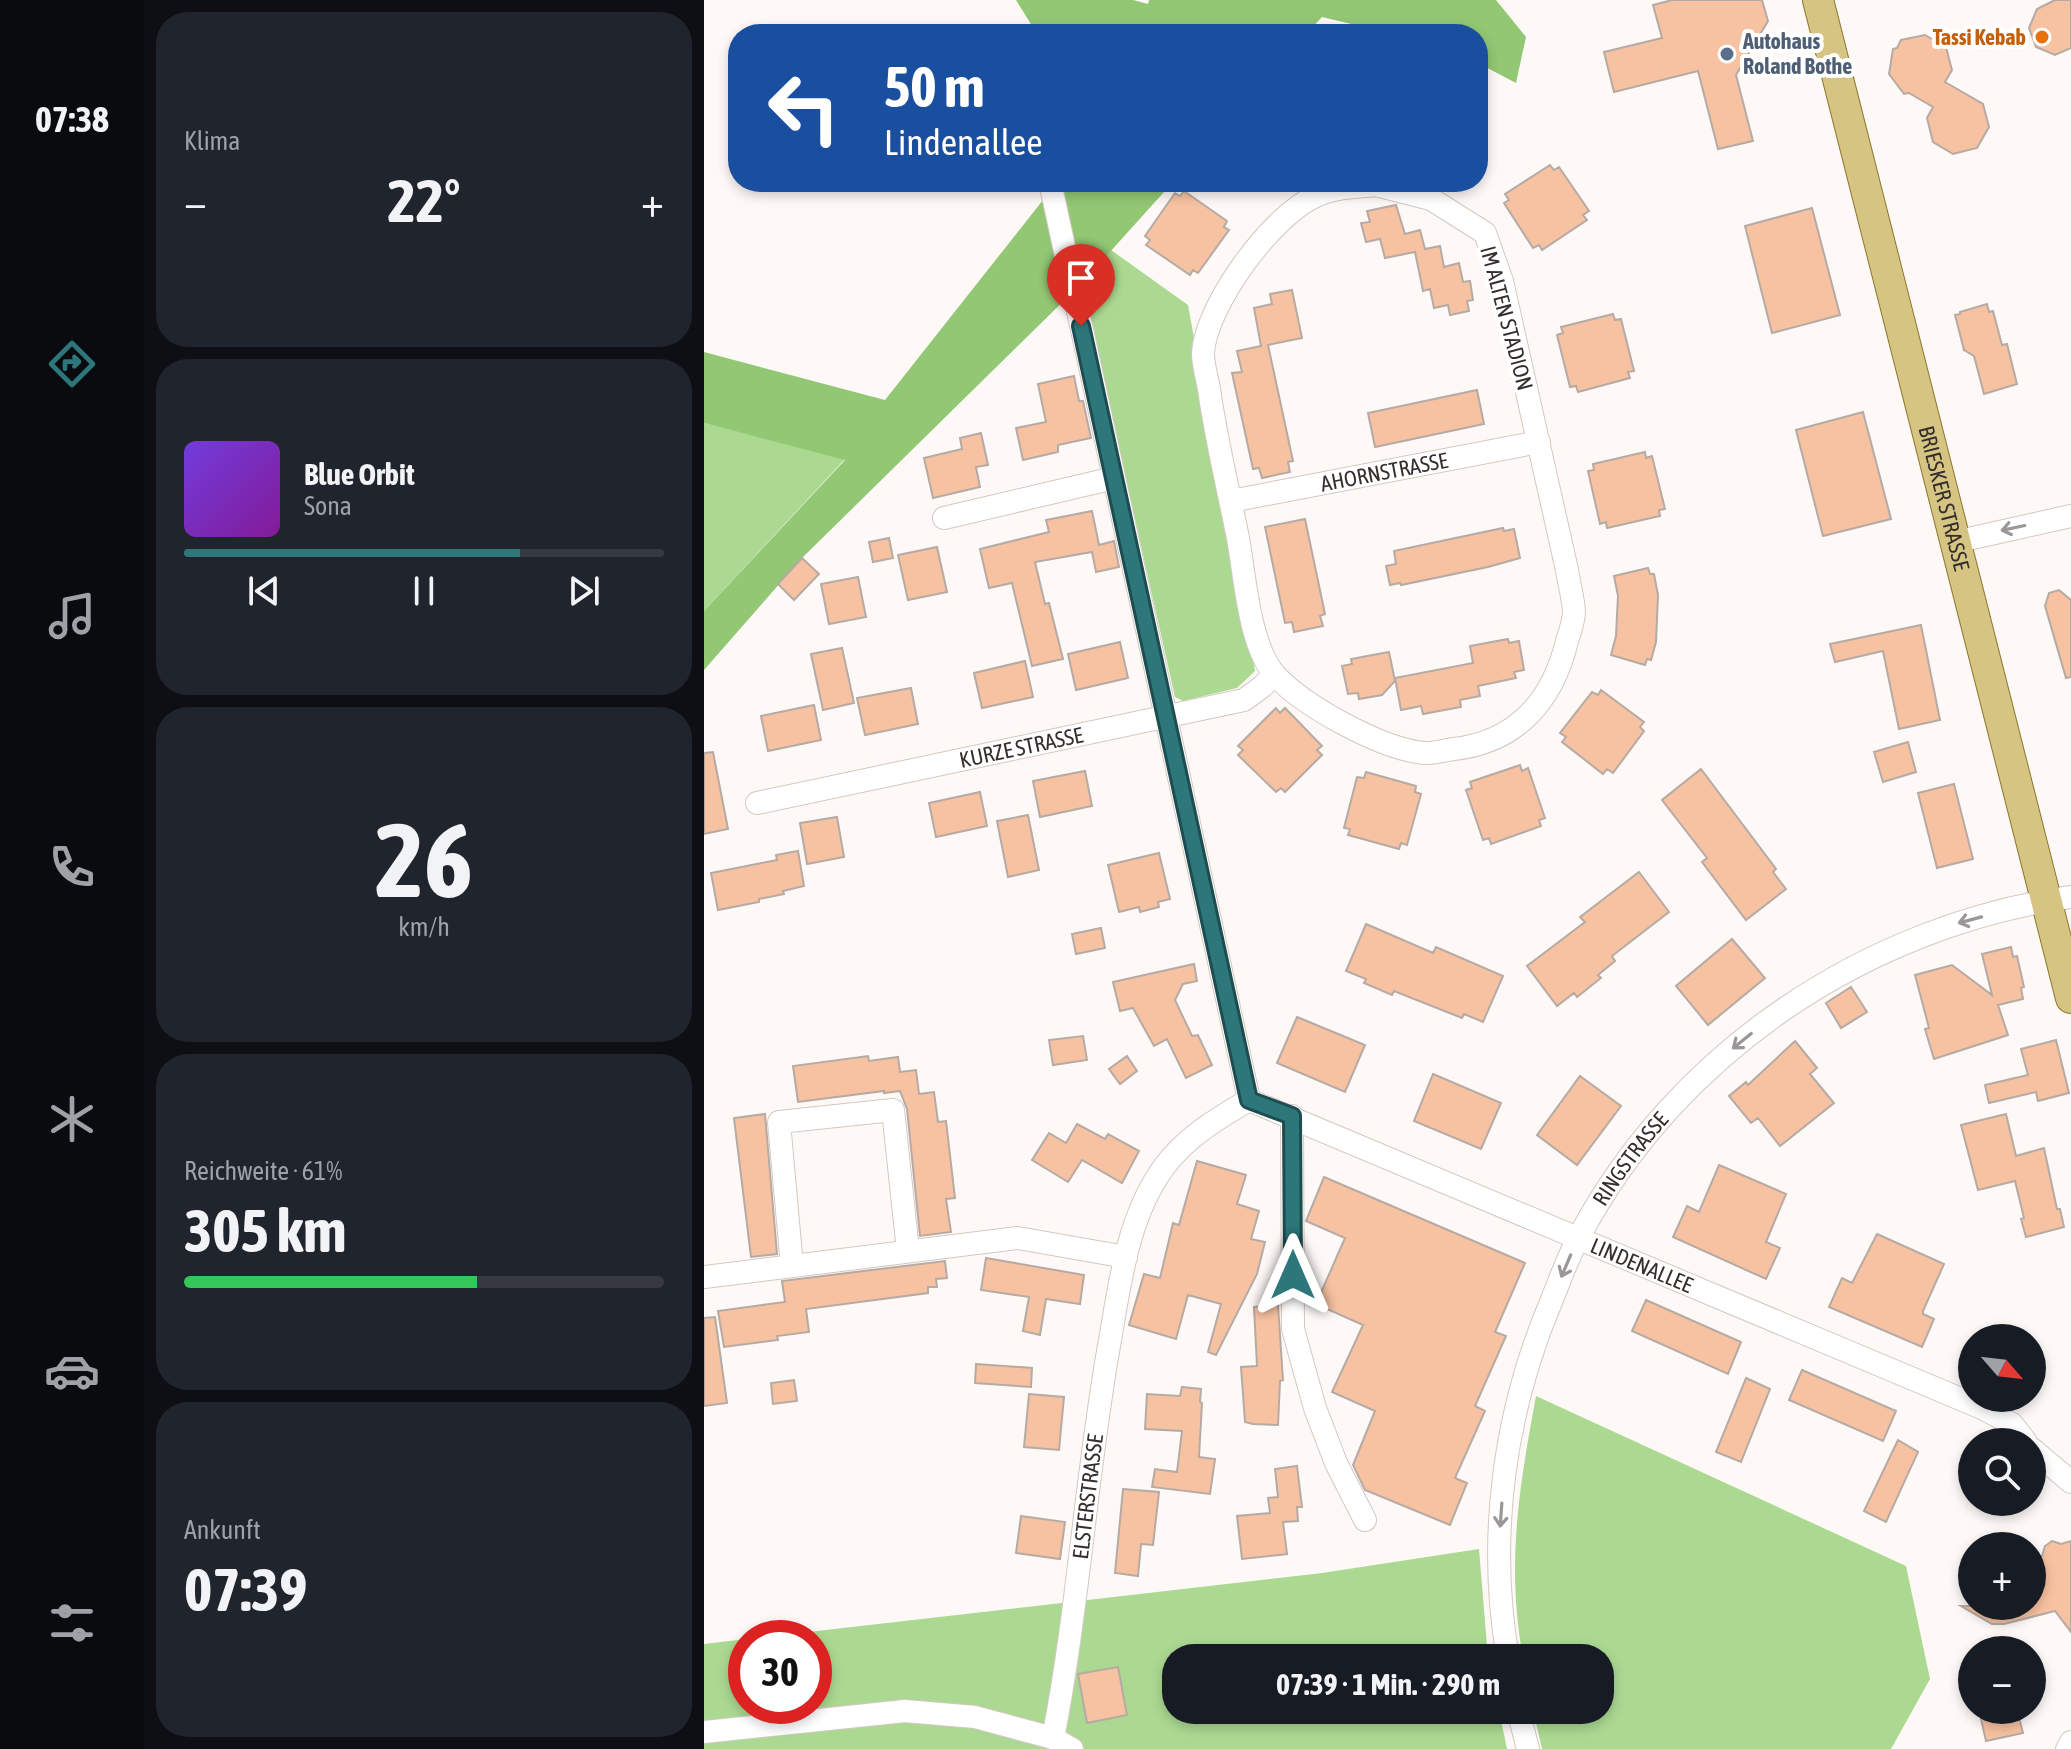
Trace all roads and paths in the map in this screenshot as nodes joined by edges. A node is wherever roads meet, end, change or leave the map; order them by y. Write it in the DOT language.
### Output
graph roads {
  1 [pos="1818,0"];
  2 [pos="1052,192"];
  3 [pos="1329,192"];
  4 [pos="1404,192"];
  5 [pos="1539,442"];
  6 [pos="1114,478"];
  7 [pos="1231,501"];
  8 [pos="2071,516"];
  9 [pos="944,518"];
  10 [pos="1955,542"];
  11 [pos="1274,674"];
  12 [pos="1167,718"];
  13 [pos="757,803"];
  14 [pos="2058,899"];
  15 [pos="2071,998"];
  16 [pos="1249,1100"];
  17 [pos="1292,1116"];
  18 [pos="1578,1237"];
  19 [pos="908,1251"];
  20 [pos="1126,1257"];
  21 [pos="792,1266"];
  22 [pos="704,1277"];
  23 [pos="2015,1428"];
  24 [pos="2046,1461"];
  25 [pos="2071,1482"];
  26 [pos="1365,1520"];
  27 [pos="1507,1644"];
  28 [pos="1522,1724"];
  29 [pos="704,1732"];
  30 [pos="2071,1742"];
  31 [pos="1062,1744"];
  32 [pos="1528,1749"];
  33 [pos="2067,1749"];
  1 -- 10 [label="main road, BRIESKER STRASSE"];
  2 -- 6 [label="street"];
  3 -- 7 [label="street, IM ALTEN STADION"];
  4 -- 5 [label="street, IM ALTEN STADION"];
  5 -- 7 [label="street, AHORNSTRASSE"];
  5 -- 11 [label="street, IM ALTEN STADION"];
  6 -- 9 [label="street"];
  6 -- 12 [label="street"];
  7 -- 11 [label="street, IM ALTEN STADION"];
  8 -- 10 [label="street, one-way"];
  10 -- 14 [label="main road, BRIESKER STRASSE"];
  11 -- 12 [label="street, KURZE STRASSE"];
  12 -- 13 [label="street, KURZE STRASSE"];
  12 -- 16 [label="street"];
  14 -- 15 [label="main road, BRIESKER STRASSE"];
  14 -- 18 [label="street, RINGSTRASSE, one-way"];
  16 -- 17 [label="street, LINDENALLEE"];
  16 -- 20 [label="street, ELSTERSTRASSE"];
  17 -- 18 [label="street, LINDENALLEE"];
  17 -- 26 [label="street"];
  18 -- 23 [label="street, LINDENALLEE"];
  18 -- 27 [label="street, RINGSTRASSE, one-way"];
  19 -- 20 [label="street"];
  19 -- 21 [label="street"];
  19 -- 21 [label="street"];
  20 -- 31 [label="street, ELSTERSTRASSE"];
  21 -- 22 [label="street"];
  24 -- 25 [label="street"];
  28 -- 32 [label="street"];
  29 -- 31 [label="street"];
  30 -- 33 [label="street"];
}
